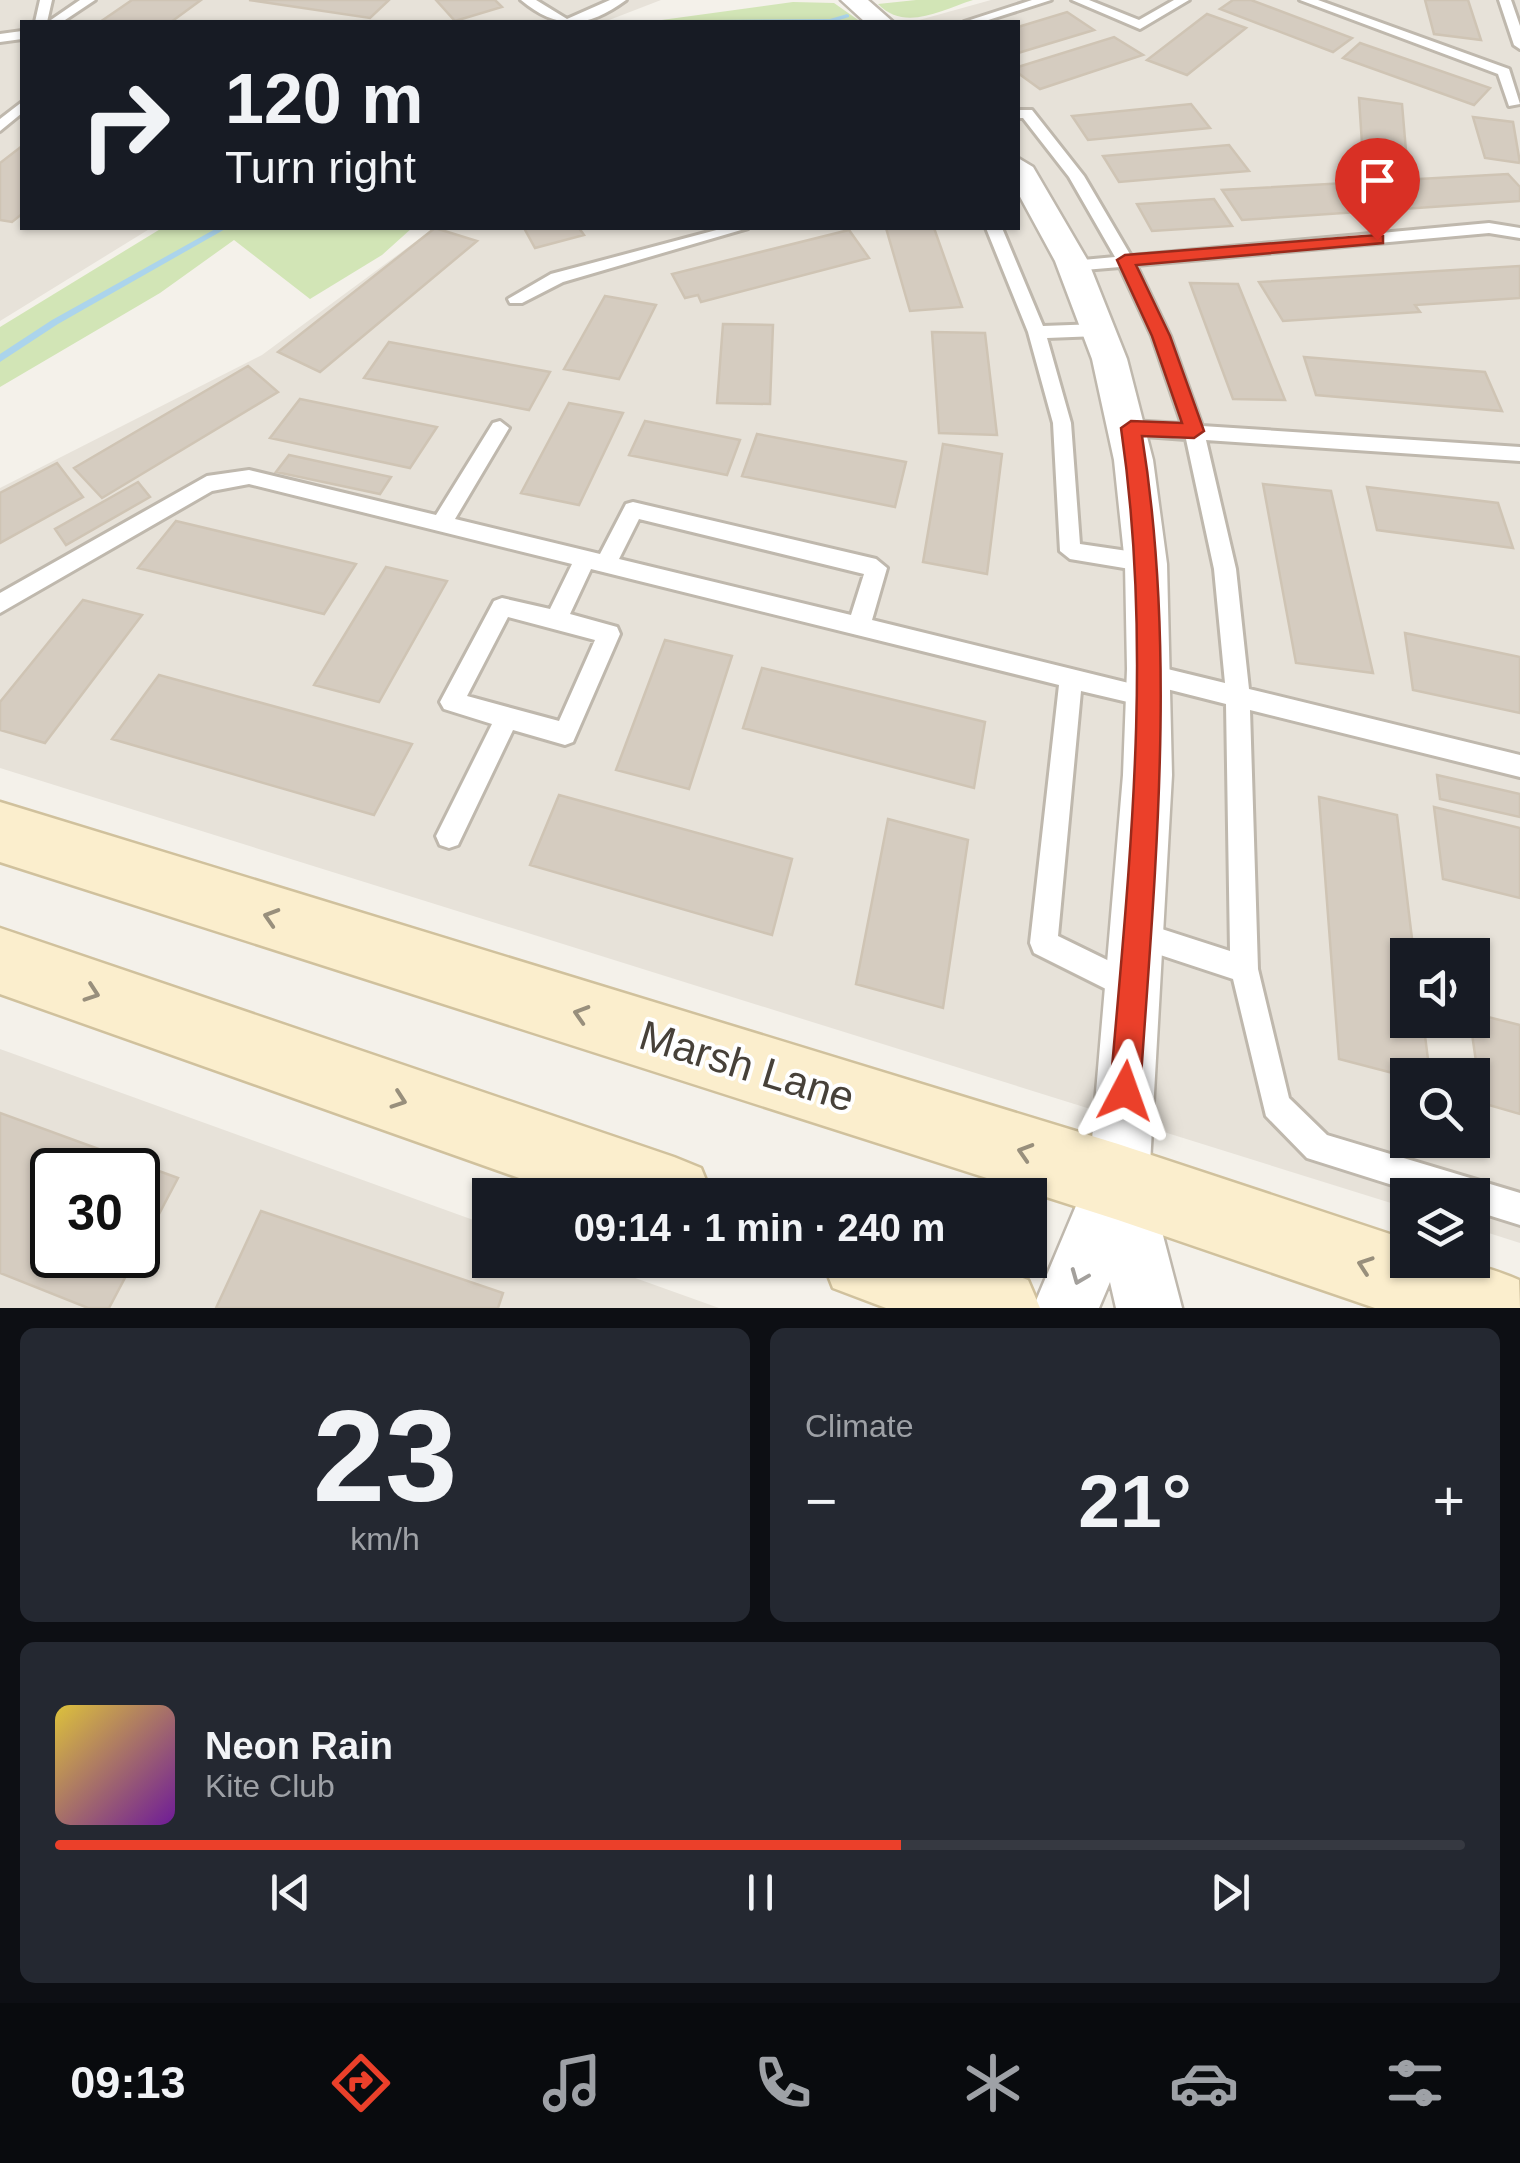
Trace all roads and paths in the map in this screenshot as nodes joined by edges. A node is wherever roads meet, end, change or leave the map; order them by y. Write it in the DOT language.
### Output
graph roads {
  1 [pos="89,0"];
  2 [pos="527,0"];
  3 [pos="620,0"];
  4 [pos="853,0"];
  5 [pos="1044,0"];
  6 [pos="1078,0"];
  7 [pos="1184,0"];
  8 [pos="1306,0"];
  9 [pos="1504,0"];
  10 [pos="57,20"];
  11 [pos="563,20"];
  12 [pos="572,20"];
  13 [pos="878,20"];
  14 [pos="977,20"];
  15 [pos="1520,44"];
  16 [pos="1514,102"];
  17 [pos="20,106"];
  18 [pos="1020,114"];
  19 [pos="0,127"];
  20 [pos="1020,172"];
  21 [pos="654,230"];
  22 [pos="733,230"];
  23 [pos="995,230"];
  24 [pos="1520,232"];
  25 [pos="666,248"];
  26 [pos="1125,260"];
  27 [pos="1072,266"];
  28 [pos="516,299"];
  29 [pos="1098,330"];
  30 [pos="1037,332"];
  31 [pos="500,428"];
  32 [pos="1131,428"];
  33 [pos="1194,431"];
  34 [pos="1520,454"];
  35 [pos="441,524"];
  36 [pos="596,562"];
  37 [pos="1148,562"];
  38 [pos="34,585"];
  39 [pos="0,604"];
  40 [pos="556,620"];
  41 [pos="0,623"];
  42 [pos="859,626"];
  43 [pos="1070,678"];
  44 [pos="1150,686"];
  45 [pos="1238,698"];
  46 [pos="507,718"];
  47 [pos="1520,766"];
  48 [pos="0,832"];
  49 [pos="449,836"];
  50 [pos="1135,961"];
  51 [pos="0,962"];
  52 [pos="1244,969"];
  53 [pos="625,1178"];
  54 [pos="1118,1182"];
  55 [pos="1520,1209"];
  56 [pos="913,1278"];
  57 [pos="1000,1308"];
  58 [pos="1066,1308"];
  59 [pos="1149,1308"];
  60 [pos="1491,1308"];
  1 -- 10 [label="lane"];
  2 -- 11 [label="lane"];
  3 -- 12 [label="lane"];
  4 -- 13 [label="street"];
  5 -- 14 [label="lane"];
  6 -- 7 [label="lane"];
  8 -- 16 [label="lane"];
  9 -- 15 [label="lane"];
  17 -- 19 [label="lane"];
  18 -- 26 [label="lane"];
  20 -- 27 [label="street"];
  21 -- 25 [label="lane"];
  22 -- 25 [label="lane"];
  23 -- 30 [label="lane"];
  24 -- 26 [label="lane"];
  25 -- 28 [label="lane"];
  26 -- 27 [label="lane"];
  26 -- 33 [label="lane"];
  27 -- 29 [label="street"];
  29 -- 30 [label="lane"];
  29 -- 32 [label="street"];
  30 -- 37 [label="lane"];
  31 -- 35 [label="lane"];
  32 -- 33 [label="lane"];
  32 -- 37 [label="street"];
  33 -- 34 [label="lane"];
  33 -- 45 [label="lane"];
  35 -- 36 [label="lane"];
  35 -- 38 [label="lane"];
  36 -- 40 [label="lane"];
  36 -- 42 [label="lane"];
  36 -- 42 [label="lane"];
  37 -- 44 [label="street"];
  38 -- 39 [label="lane"];
  38 -- 41 [label="lane"];
  40 -- 46 [label="lane"];
  40 -- 46 [label="lane"];
  42 -- 43 [label="lane"];
  43 -- 44 [label="lane"];
  43 -- 50 [label="lane"];
  44 -- 45 [label="lane"];
  44 -- 50 [label="street"];
  45 -- 47 [label="lane"];
  45 -- 52 [label="lane"];
  46 -- 49 [label="lane"];
  54 -- 48 [label="main road, Marsh Lane, one-way"];
  50 -- 52 [label="lane"];
  50 -- 54 [label="street"];
  51 -- 53 [label="main road, one-way"];
  52 -- 55 [label="lane"];
  54 -- 58 [label="street, one-way"];
  54 -- 59 [label="street"];
  60 -- 54 [label="main road, Marsh Lane, one-way"];
  56 -- 57 [label="main road"];
}
